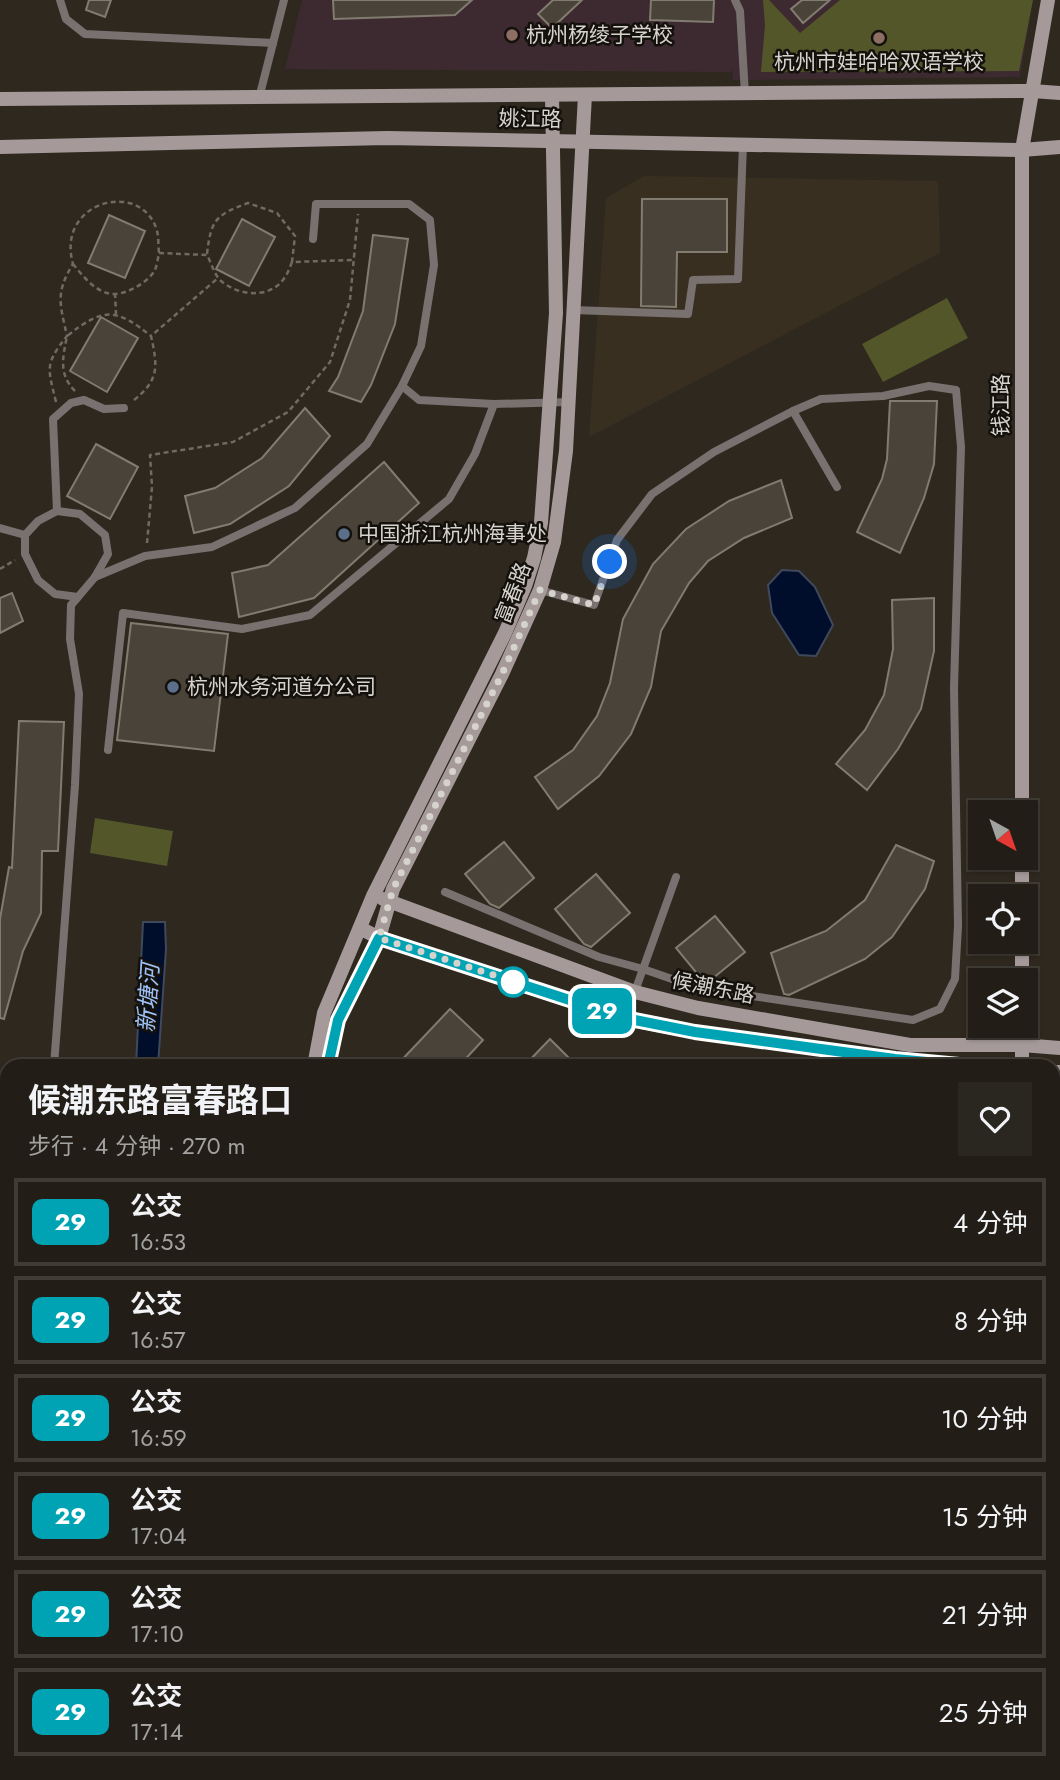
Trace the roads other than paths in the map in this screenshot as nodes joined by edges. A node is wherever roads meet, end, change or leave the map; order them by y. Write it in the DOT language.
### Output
graph roads {
  1 [pos="60,0"];
  2 [pos="284,0"];
  3 [pos="735,0"];
  4 [pos="1048,0"];
  5 [pos="273,43"];
  6 [pos="1032,91"];
  7 [pos="1060,93"];
  8 [pos="745,94"];
  9 [pos="584,95"];
  10 [pos="552,96"];
  11 [pos="259,98"];
  12 [pos="0,99"];
  13 [pos="551,141"];
  14 [pos="583,141"];
  15 [pos="743,144"];
  16 [pos="0,147"];
  17 [pos="1060,147"];
  18 [pos="1022,150"];
  19 [pos="313,239"];
  20 [pos="573,310"];
  21 [pos="402,386"];
  22 [pos="551,402"];
  23 [pos="569,402"];
  24 [pos="494,404"];
  25 [pos="124,408"];
  26 [pos="793,411"];
  27 [pos="837,486"];
  28 [pos="57,511"];
  29 [pos="0,528"];
  30 [pos="25,535"];
  31 [pos="95,577"];
  32 [pos="540,590"];
  33 [pos="78,597"];
  34 [pos="108,750"];
  35 [pos="1022,800"];
  36 [pos="676,877"];
  37 [pos="445,892"];
  38 [pos="373,896"];
  39 [pos="390,901"];
  40 [pos="360,928"];
  41 [pos="379,938"];
  42 [pos="643,969"];
  43 [pos="635,992"];
  44 [pos="625,1018"];
  45 [pos="1021,1038"];
  46 [pos="1021,1045"];
  47 [pos="1060,1048"];
  48 [pos="55,1059"];
  49 [pos="315,1059"];
  50 [pos="330,1059"];
  51 [pos="895,1059"];
  52 [pos="1022,1059"];
  1 -- 5 [label="lane"];
  2 -- 5 [label="lane"];
  3 -- 8 [label="lane"];
  4 -- 6 [label="street, 钱江路"];
  5 -- 11 [label="lane"];
  6 -- 7 [label="street, 姚江路"];
  6 -- 8 [label="street, 姚江路"];
  6 -- 18 [label="street, 钱江路"];
  8 -- 9 [label="street, 姚江路"];
  9 -- 10 [label="street, 姚江路"];
  9 -- 14 [label="street, 富春路"];
  10 -- 11 [label="street, 姚江路"];
  10 -- 13 [label="street, 富春路"];
  11 -- 12 [label="street, 姚江路"];
  13 -- 14 [label="street, 姚江路"];
  13 -- 16 [label="street, 姚江路"];
  13 -- 22 [label="street, 富春路"];
  14 -- 15 [label="street, 姚江路"];
  14 -- 20 [label="street, 富春路"];
  15 -- 18 [label="street, 姚江路"];
  15 -- 20 [label="lane"];
  17 -- 18 [label="street, 姚江路"];
  18 -- 35 [label="street, 钱江路"];
  19 -- 21 [label="lane"];
  20 -- 23 [label="street, 富春路"];
  21 -- 24 [label="lane"];
  21 -- 31 [label="lane"];
  22 -- 23 [label="lane"];
  22 -- 24 [label="lane"];
  22 -- 38 [label="street, 富春路"];
  23 -- 32 [label="street, 富春路"];
  24 -- 34 [label="lane"];
  25 -- 28 [label="lane"];
  26 -- 27 [label="lane"];
  26 -- 32 [label="lane"];
  26 -- 42 [label="lane"];
  28 -- 30 [label="lane"];
  28 -- 31 [label="lane"];
  29 -- 30 [label="lane"];
  30 -- 33 [label="lane"];
  31 -- 33 [label="lane"];
  32 -- 39 [label="street, 富春路"];
  33 -- 48 [label="lane"];
  36 -- 42 [label="lane"];
  37 -- 42 [label="lane"];
  38 -- 39 [label="street, 候潮东路"];
  38 -- 40 [label="street, 富春路"];
  39 -- 41 [label="street, 富春路"];
  39 -- 43 [label="street, 候潮东路"];
  40 -- 41 [label="street, 候潮东路"];
  40 -- 49 [label="street, 富春路"];
  41 -- 44 [label="street, 候潮东路"];
  41 -- 50 [label="street, 富春路"];
  42 -- 43 [label="lane"];
  43 -- 44 [label="lane"];
  43 -- 46 [label="street, 候潮东路"];
  44 -- 51 [label="street, 候潮东路"];
  45 -- 46 [label="street"];
  46 -- 47 [label="street, 候潮东路"];
  46 -- 52 [label="street"];
}
